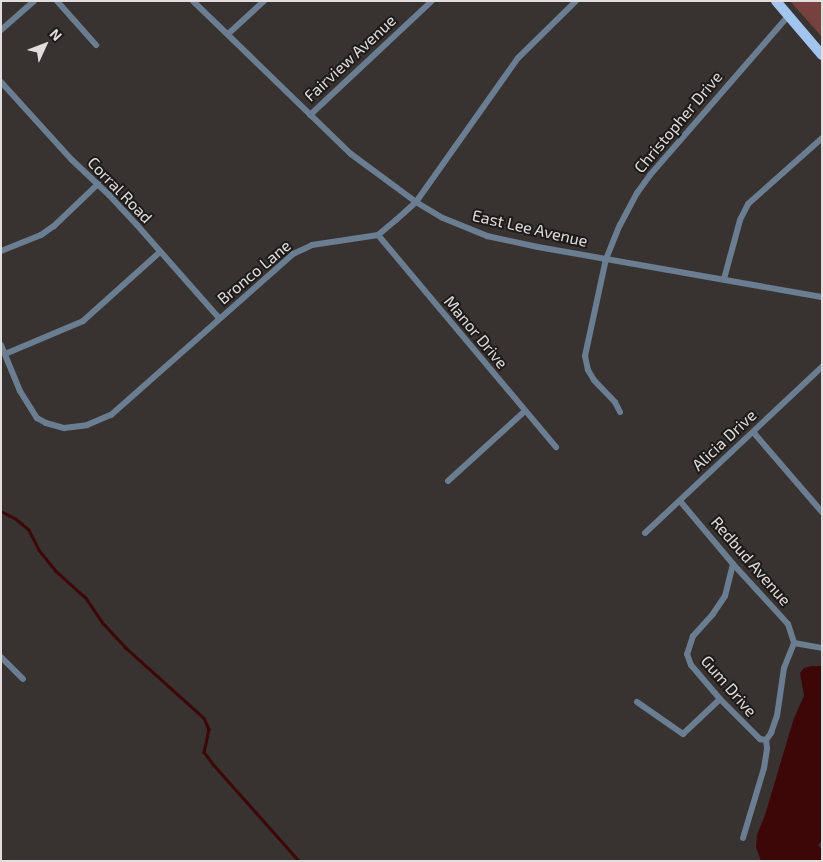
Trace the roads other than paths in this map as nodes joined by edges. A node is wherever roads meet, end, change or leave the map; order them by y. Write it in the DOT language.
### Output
graph roads {
  1 [pos="34,1"];
  2 [pos="57,1"];
  3 [pos="193,1"];
  4 [pos="264,1"];
  5 [pos="432,1"];
  6 [pos="576,1"];
  7 [pos="776,1"];
  8 [pos="788,16"];
  9 [pos="1,30"];
  10 [pos="228,34"];
  11 [pos="96,45"];
  12 [pos="822,55"];
  13 [pos="1,82"];
  14 [pos="310,115"];
  15 [pos="822,138"];
  16 [pos="98,184"];
  17 [pos="416,202"];
  18 [pos="378,235"];
  19 [pos="1,251"];
  20 [pos="160,252"];
  21 [pos="606,259"];
  22 [pos="724,279"];
  23 [pos="822,297"];
  24 [pos="219,318"];
  25 [pos="1,345"];
  26 [pos="5,354"];
  27 [pos="822,367"];
  28 [pos="525,411"];
  29 [pos="620,412"];
  30 [pos="754,432"];
  31 [pos="556,446"];
  32 [pos="448,482"];
  33 [pos="680,501"];
  34 [pos="822,512"];
  35 [pos="645,534"];
  36 [pos="732,564"];
  37 [pos="794,644"];
  38 [pos="822,648"];
  39 [pos="1,657"];
  40 [pos="23,679"];
  41 [pos="720,699"];
  42 [pos="637,702"];
  43 [pos="766,740"];
  44 [pos="743,838"];
  1 -- 9 [label="street"];
  2 -- 11 [label="street"];
  3 -- 10 [label="street, East Lee Avenue"];
  4 -- 10 [label="street"];
  5 -- 14 [label="street, Fairview Avenue"];
  6 -- 17 [label="street"];
  7 -- 8 [label="main road"];
  8 -- 12 [label="main road"];
  8 -- 21 [label="street, Christopher Drive"];
  10 -- 14 [label="street, East Lee Avenue"];
  13 -- 16 [label="street, Corral Road"];
  14 -- 17 [label="street, East Lee Avenue"];
  15 -- 22 [label="street"];
  16 -- 19 [label="street"];
  16 -- 20 [label="street, Corral Road"];
  17 -- 18 [label="street"];
  17 -- 21 [label="street, East Lee Avenue"];
  18 -- 24 [label="street, Bronco Lane"];
  18 -- 28 [label="street, Manor Drive"];
  20 -- 24 [label="street, Corral Road"];
  20 -- 26 [label="street"];
  21 -- 22 [label="street, East Lee Avenue"];
  21 -- 29 [label="street, Christopher Drive"];
  22 -- 23 [label="street, East Lee Avenue"];
  24 -- 26 [label="street, Bronco Lane"];
  25 -- 26 [label="street"];
  27 -- 30 [label="street, Alicia Drive"];
  28 -- 31 [label="street, Manor Drive"];
  28 -- 32 [label="street"];
  30 -- 33 [label="street, Alicia Drive"];
  30 -- 34 [label="street"];
  33 -- 35 [label="street, Alicia Drive"];
  33 -- 36 [label="street, Redbud Avenue"];
  36 -- 37 [label="street, Redbud Avenue"];
  36 -- 41 [label="street, Gum Drive"];
  37 -- 38 [label="street"];
  37 -- 43 [label="street, Gum Drive"];
  39 -- 40 [label="street"];
  41 -- 42 [label="street"];
  41 -- 43 [label="street, Gum Drive"];
  43 -- 44 [label="street, Gum Drive"];
}
